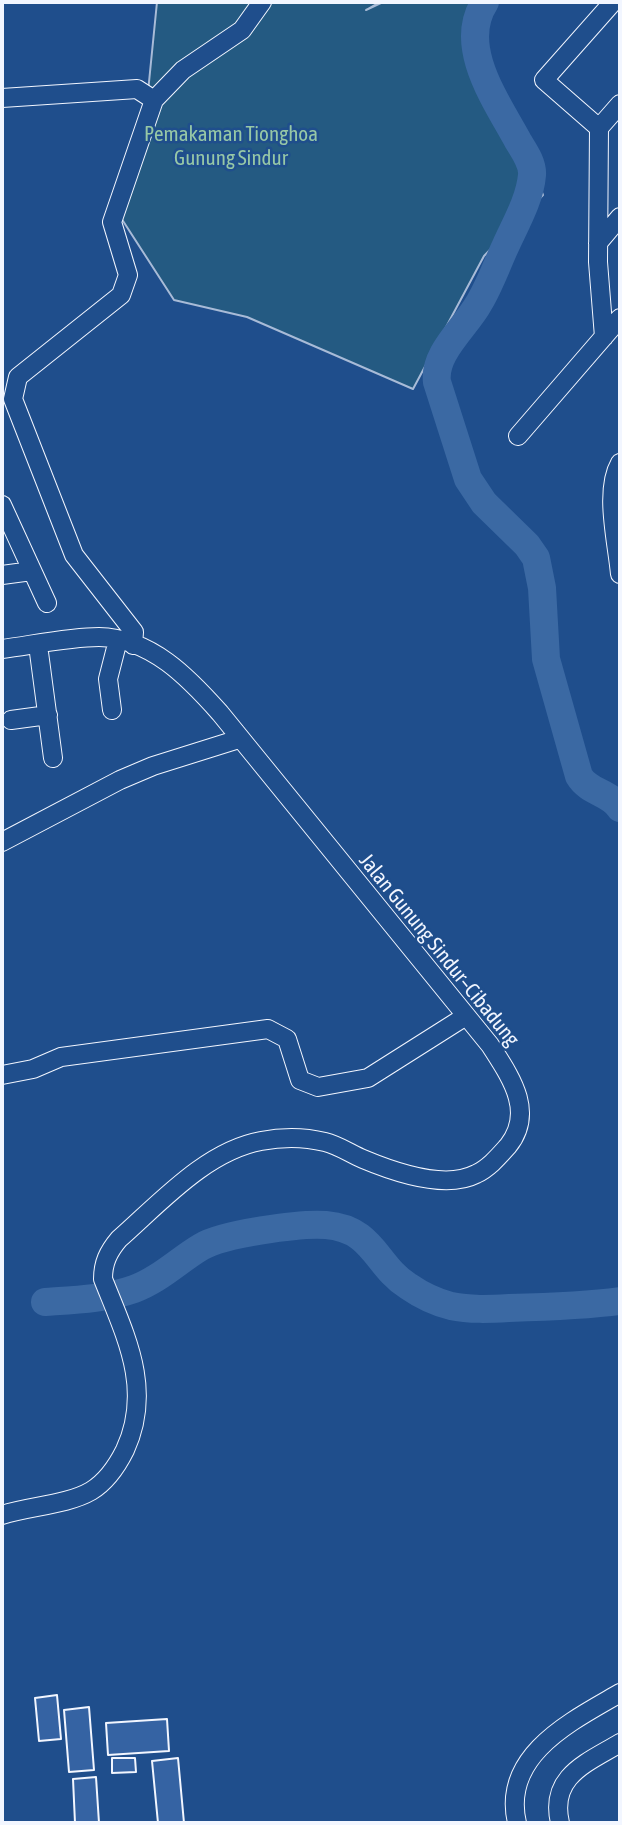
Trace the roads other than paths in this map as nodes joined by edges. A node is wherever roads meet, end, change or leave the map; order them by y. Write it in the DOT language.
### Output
graph roads {
  1 [pos="262,2"];
  2 [pos="612,2"];
  3 [pos="2,98"];
  4 [pos="154,100"];
  5 [pos="620,104"];
  6 [pos="599,128"];
  7 [pos="620,218"];
  8 [pos="598,243"];
  9 [pos="620,318"];
  10 [pos="604,337"];
  11 [pos="7,398"];
  12 [pos="518,436"];
  13 [pos="620,463"];
  14 [pos="2,505"];
  15 [pos="32,571"];
  16 [pos="620,573"];
  17 [pos="2,575"];
  18 [pos="47,603"];
  19 [pos="125,642"];
  20 [pos="38,645"];
  21 [pos="2,649"];
  22 [pos="112,710"];
  23 [pos="48,715"];
  24 [pos="11,720"];
  25 [pos="239,739"];
  26 [pos="52,758"];
  27 [pos="2,842"];
  28 [pos="466,1016"];
  29 [pos="2,1075"];
  30 [pos="2,1515"];
  31 [pos="620,1693"];
  32 [pos="620,1743"];
  33 [pos="517,1823"];
  34 [pos="561,1823"];
  1 -- 4 [label="street"];
  2 -- 6 [label="street"];
  3 -- 4 [label="street"];
  4 -- 11 [label="street"];
  5 -- 6 [label="street"];
  6 -- 8 [label="street"];
  7 -- 8 [label="street"];
  8 -- 10 [label="street"];
  9 -- 10 [label="street"];
  10 -- 12 [label="street"];
  11 -- 19 [label="street"];
  13 -- 16 [label="street"];
  14 -- 15 [label="street"];
  15 -- 17 [label="street"];
  15 -- 18 [label="street"];
  19 -- 20 [label="street, Jalan Gunung Sindur–Cibadung"];
  19 -- 22 [label="street"];
  19 -- 25 [label="street, Jalan Gunung Sindur–Cibadung"];
  20 -- 21 [label="street, Jalan Gunung Sindur–Cibadung"];
  20 -- 23 [label="street"];
  23 -- 24 [label="street"];
  23 -- 26 [label="street"];
  25 -- 27 [label="street"];
  25 -- 28 [label="street, Jalan Gunung Sindur–Cibadung"];
  28 -- 29 [label="street"];
  28 -- 30 [label="street, Jalan Gunung Sindur–Cibadung"];
  31 -- 33 [label="street"];
  32 -- 34 [label="street"];
}
